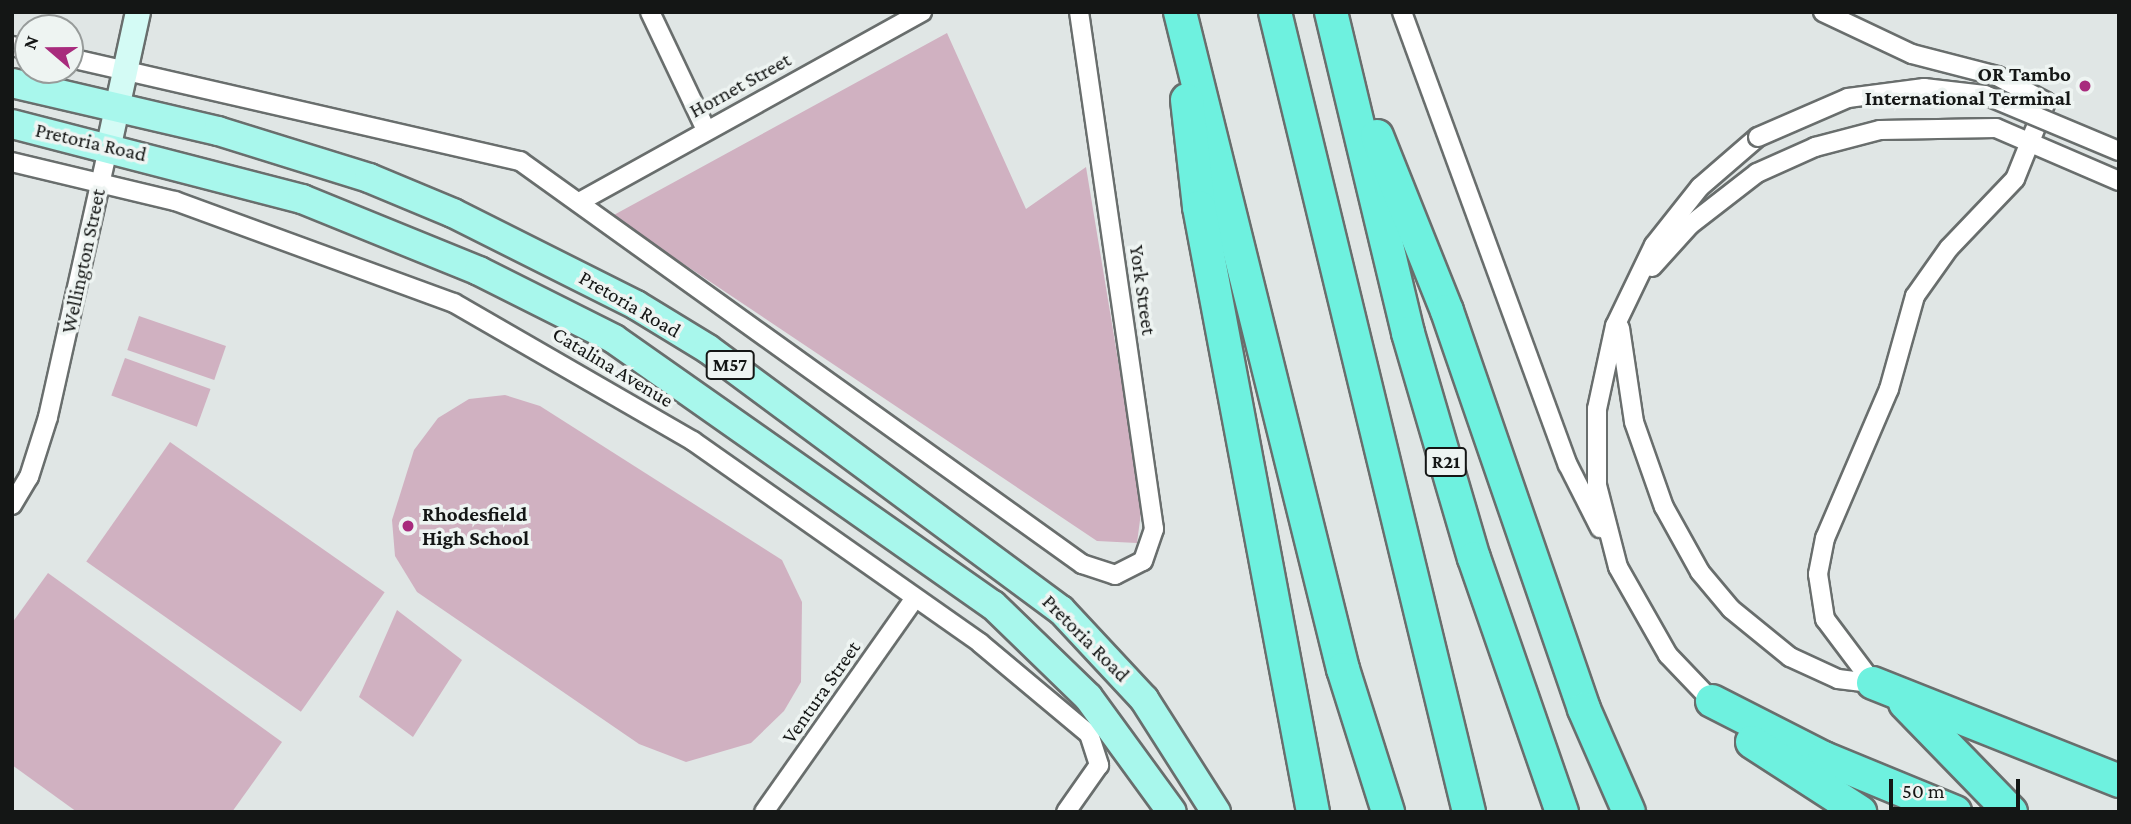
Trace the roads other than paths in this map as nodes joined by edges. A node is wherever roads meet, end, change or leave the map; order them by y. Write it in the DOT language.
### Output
graph roads {
  1 [pos="138,12"];
  2 [pos="650,12"];
  3 [pos="922,12"];
  4 [pos="1079,12"];
  5 [pos="1275,12"];
  6 [pos="1331,12"];
  7 [pos="1402,12"];
  8 [pos="1823,12"];
  9 [pos="1182,19"];
  10 [pos="84,61"];
  11 [pos="127,71"];
  12 [pos="12,83"];
  13 [pos="1357,105"];
  14 [pos="120,107"];
  15 [pos="12,124"];
  16 [pos="706,130"];
  17 [pos="2032,139"];
  18 [pos="109,145"];
  19 [pos="2119,151"];
  20 [pos="12,162"];
  21 [pos="101,179"];
  22 [pos="2119,181"];
  23 [pos="581,201"];
  24 [pos="1623,305"];
  25 [pos="12,505"];
  26 [pos="1608,543"];
  27 [pos="915,598"];
  28 [pos="1882,687"];
  29 [pos="1712,701"];
  30 [pos="1584,709"];
  31 [pos="2072,766"];
  32 [pos="2119,781"];
  33 [pos="2119,794"];
  34 [pos="764,812"];
  35 [pos="1066,812"];
  36 [pos="1172,812"];
  37 [pos="1216,812"];
  38 [pos="1313,812"];
  39 [pos="1388,812"];
  40 [pos="1469,812"];
  41 [pos="1562,812"];
  42 [pos="1613,812"];
  43 [pos="1629,812"];
  44 [pos="1860,812"];
  45 [pos="1955,812"];
  46 [pos="2011,812"];
  1 -- 11 [label="street, Wellington Street"];
  2 -- 16 [label="street"];
  3 -- 16 [label="street, Hornet Street"];
  4 -- 23 [label="street, York Street"];
  5 -- 40 [label="highway"];
  6 -- 13 [label="highway, R21"];
  7 -- 26 [label="street"];
  8 -- 17 [label="street"];
  9 -- 38 [label="highway"];
  9 -- 39 [label="highway"];
  10 -- 11 [label="street"];
  11 -- 14 [label="street, Wellington Street"];
  11 -- 23 [label="street"];
  12 -- 14 [label="main road, Pretoria Road / M57"];
  13 -- 30 [label="highway"];
  13 -- 41 [label="highway, R21"];
  14 -- 18 [label="street, Wellington Street"];
  14 -- 37 [label="main road, Pretoria Road / M57"];
  15 -- 18 [label="main road, Pretoria Road / M57"];
  16 -- 23 [label="street, Hornet Street"];
  17 -- 22 [label="street"];
  17 -- 24 [label="street"];
  17 -- 28 [label="street"];
  18 -- 21 [label="street, Wellington Street"];
  18 -- 36 [label="main road, Pretoria Road / M57"];
  19 -- 24 [label="street, bridge"];
  20 -- 21 [label="street, Catalina Avenue"];
  21 -- 25 [label="street, Wellington Street"];
  21 -- 27 [label="street, Catalina Avenue"];
  24 -- 26 [label="street"];
  24 -- 28 [label="street"];
  26 -- 29 [label="street"];
  27 -- 34 [label="street, Ventura Street"];
  27 -- 35 [label="street, Catalina Avenue"];
  28 -- 31 [label="highway"];
  28 -- 46 [label="highway"];
  29 -- 44 [label="highway"];
  29 -- 45 [label="highway"];
  30 -- 42 [label="highway"];
  30 -- 43 [label="highway"];
  31 -- 32 [label="highway"];
  31 -- 33 [label="highway"];
}
